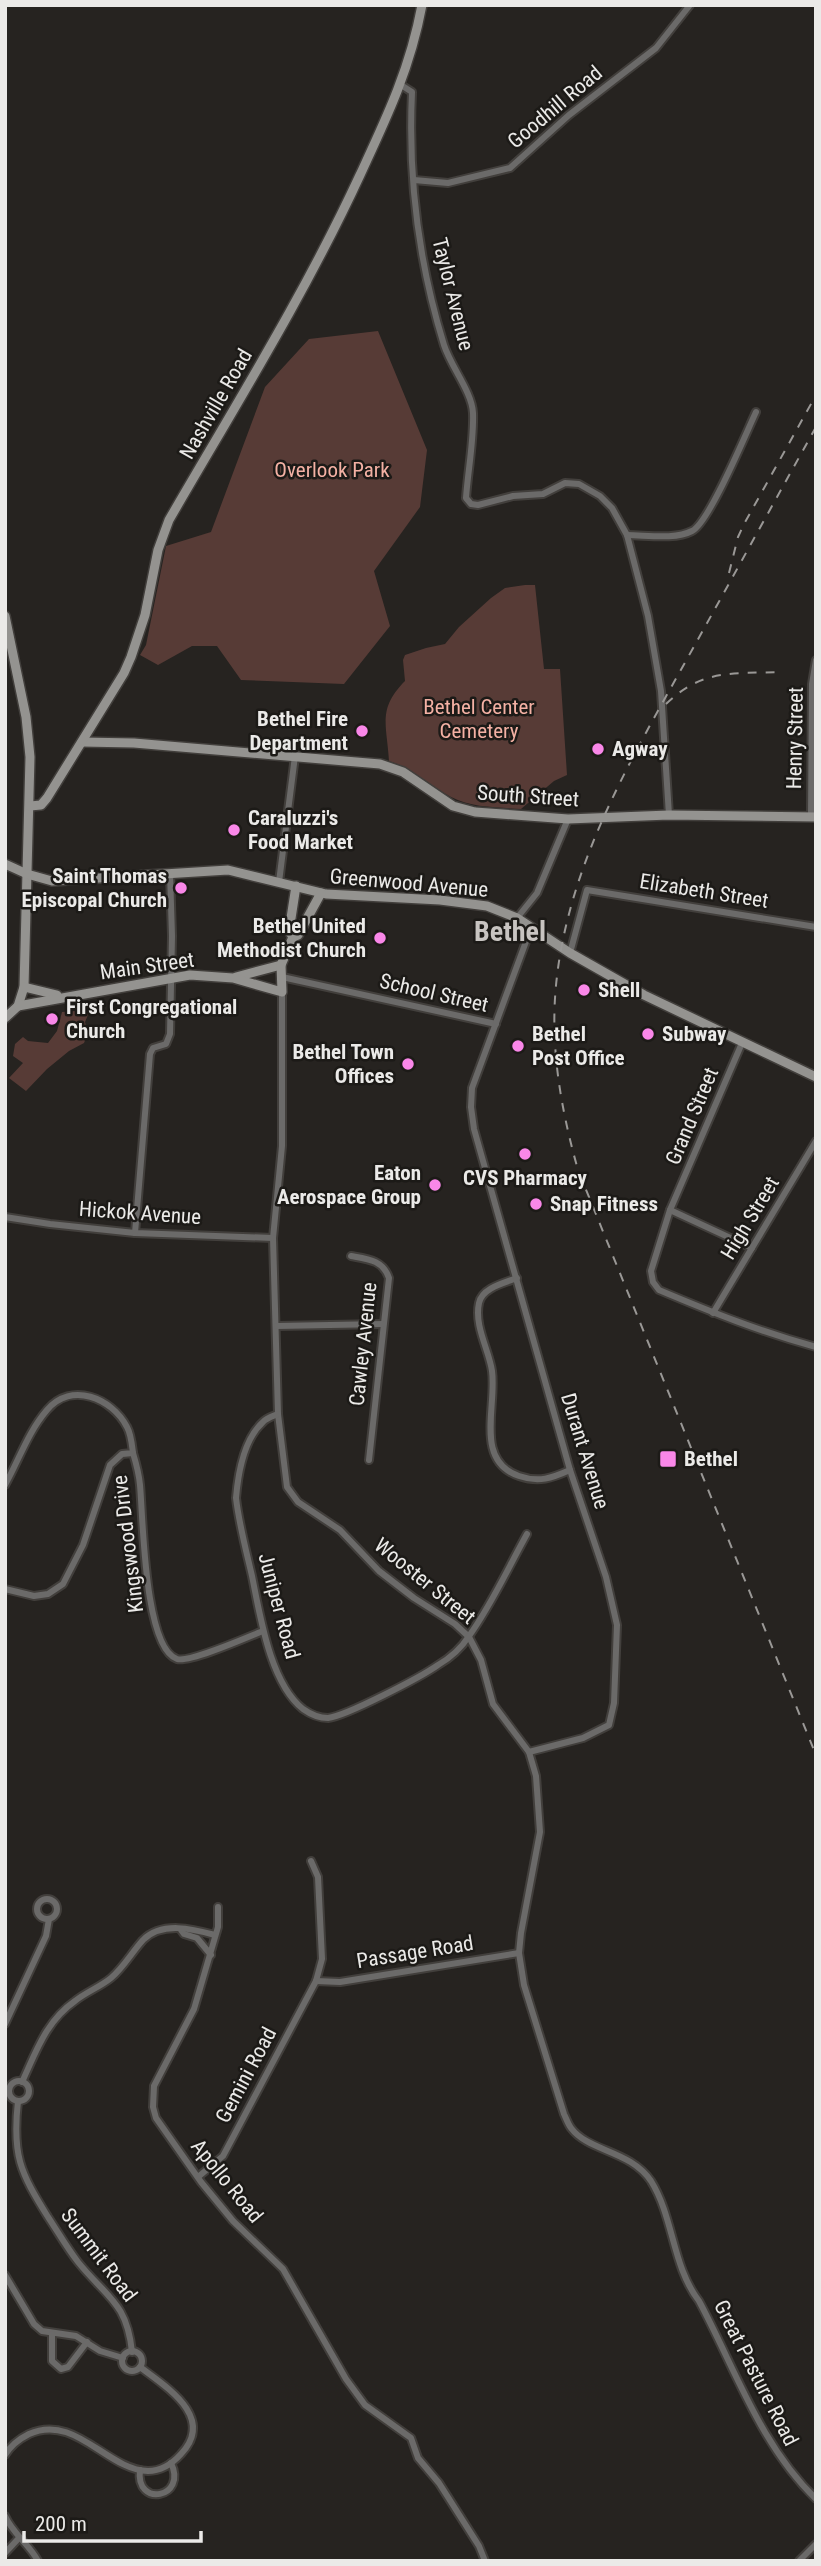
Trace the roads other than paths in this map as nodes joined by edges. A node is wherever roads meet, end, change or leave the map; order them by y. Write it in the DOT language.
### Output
graph roads {
  1 [pos="422,5"];
  2 [pos="690,5"];
  3 [pos="401,85"];
  4 [pos="414,180"];
  5 [pos="756,412"];
  6 [pos="627,535"];
  7 [pos="5,616"];
  8 [pos="816,660"];
  9 [pos="82,742"];
  10 [pos="295,756"];
  11 [pos="30,806"];
  12 [pos="669,815"];
  13 [pos="813,817"];
  14 [pos="568,819"];
  15 [pos="5,864"];
  16 [pos="170,873"];
  17 [pos="27,874"];
  18 [pos="279,882"];
  19 [pos="296,886"];
  20 [pos="321,893"];
  21 [pos="517,918"];
  22 [pos="816,927"];
  23 [pos="531,928"];
  24 [pos="293,937"];
  25 [pos="570,953"];
  26 [pos="281,964"];
  27 [pos="171,977"];
  28 [pos="282,977"];
  29 [pos="233,978"];
  30 [pos="24,987"];
  31 [pos="282,992"];
  32 [pos="66,996"];
  33 [pos="10,1012"];
  34 [pos="496,1024"];
  35 [pos="742,1043"];
  36 [pos="816,1077"];
  37 [pos="816,1141"];
  38 [pos="670,1210"];
  39 [pos="5,1217"];
  40 [pos="135,1233"];
  41 [pos="273,1238"];
  42 [pos="752,1248"];
  43 [pos="351,1256"];
  44 [pos="517,1278"];
  45 [pos="713,1313"];
  46 [pos="383,1324"];
  47 [pos="277,1326"];
  48 [pos="816,1347"];
  49 [pos="278,1414"];
  50 [pos="134,1453"];
  51 [pos="369,1460"];
  52 [pos="570,1470"];
  53 [pos="5,1485"];
  54 [pos="527,1534"];
  55 [pos="5,1589"];
  56 [pos="263,1631"];
  57 [pos="469,1637"];
  58 [pos="528,1752"];
  59 [pos="311,1861"];
  60 [pos="218,1906"];
  61 [pos="49,1919"];
  62 [pos="181,1930"];
  63 [pos="215,1935"];
  64 [pos="519,1953"];
  65 [pos="211,1955"];
  66 [pos="316,1981"];
  67 [pos="5,2025"];
  68 [pos="22,2082"];
  69 [pos="7,2090"];
  70 [pos="18,2101"];
  71 [pos="198,2177"];
  72 [pos="677,2255"];
  73 [pos="5,2275"];
  74 [pos="52,2334"];
  75 [pos="88,2342"];
  76 [pos="132,2352"];
  77 [pos="123,2358"];
  78 [pos="140,2367"];
  79 [pos="5,2455"];
  80 [pos="171,2463"];
  81 [pos="140,2470"];
  82 [pos="816,2499"];
  83 [pos="5,2516"];
  84 [pos="19,2538"];
  85 [pos="816,2544"];
  86 [pos="5,2553"];
  87 [pos="38,2561"];
  88 [pos="485,2561"];
  89 [pos="799,2561"];
  1 -- 3 [label="street, Nashville Road"];
  2 -- 4 [label="street, Goodhill Road"];
  3 -- 4 [label="street, Taylor Avenue"];
  3 -- 9 [label="street, Nashville Road"];
  4 -- 6 [label="street, Taylor Avenue"];
  5 -- 6 [label="street"];
  6 -- 12 [label="street, Taylor Avenue"];
  7 -- 11 [label="street"];
  8 -- 13 [label="street, Henry Street"];
  9 -- 10 [label="street, South Street"];
  9 -- 11 [label="street, Nashville Road"];
  10 -- 14 [label="street, South Street"];
  10 -- 18 [label="street"];
  11 -- 17 [label="street"];
  12 -- 13 [label="street, South Street"];
  12 -- 14 [label="street, South Street"];
  14 -- 21 [label="street"];
  15 -- 17 [label="street, Greenwood Avenue"];
  16 -- 17 [label="street, Greenwood Avenue"];
  16 -- 18 [label="street, Greenwood Avenue"];
  16 -- 27 [label="street"];
  17 -- 30 [label="street"];
  18 -- 19 [label="street, Greenwood Avenue"];
  19 -- 20 [label="street, Greenwood Avenue"];
  19 -- 24 [label="street"];
  20 -- 21 [label="street, Greenwood Avenue"];
  20 -- 24 [label="street"];
  21 -- 23 [label="street, Greenwood Avenue"];
  22 -- 25 [label="street, Elizabeth Street"];
  23 -- 25 [label="street, Greenwood Avenue"];
  23 -- 34 [label="street"];
  24 -- 26 [label="street"];
  25 -- 35 [label="street, Greenwood Avenue"];
  26 -- 28 [label="street, Wooster Street"];
  26 -- 29 [label="street, Main Street"];
  27 -- 29 [label="street, Main Street"];
  27 -- 32 [label="street, Main Street"];
  27 -- 40 [label="street"];
  28 -- 31 [label="street, Wooster Street"];
  28 -- 34 [label="street, School Street"];
  29 -- 31 [label="street, Main Street"];
  30 -- 32 [label="street, Main Street"];
  30 -- 33 [label="street"];
  31 -- 41 [label="street, Wooster Street"];
  32 -- 33 [label="street, Main Street"];
  34 -- 44 [label="street, Durant Avenue"];
  35 -- 36 [label="street, Greenwood Avenue"];
  35 -- 38 [label="street, Grand Street"];
  37 -- 42 [label="street, High Street"];
  38 -- 42 [label="street"];
  38 -- 45 [label="street, Grand Street"];
  39 -- 40 [label="street, Hickok Avenue"];
  40 -- 41 [label="street, Hickok Avenue"];
  41 -- 47 [label="street, Wooster Street"];
  42 -- 45 [label="street, High Street"];
  43 -- 46 [label="street, Cawley Avenue"];
  44 -- 52 [label="street, Durant Avenue"];
  44 -- 52 [label="street"];
  45 -- 48 [label="street"];
  46 -- 47 [label="street"];
  46 -- 51 [label="street, Cawley Avenue"];
  47 -- 49 [label="street, Wooster Street"];
  49 -- 56 [label="street, Juniper Road"];
  49 -- 57 [label="street, Wooster Street"];
  50 -- 53 [label="street, Kingswood Drive"];
  50 -- 55 [label="street, Kingswood Drive"];
  50 -- 56 [label="street, Kingswood Drive"];
  52 -- 58 [label="street, Durant Avenue"];
  54 -- 57 [label="street, Juniper Road"];
  56 -- 57 [label="street, Juniper Road"];
  57 -- 58 [label="street, Wooster Street"];
  58 -- 64 [label="street, Wooster Street"];
  59 -- 66 [label="street, Gemini Road"];
  60 -- 63 [label="street, Apollo Road"];
  61 -- 67 [label="street"];
  62 -- 63 [label="street, Summit Road"];
  62 -- 65 [label="street"];
  62 -- 68 [label="street, Summit Road"];
  63 -- 65 [label="street, Apollo Road"];
  64 -- 66 [label="street, Passage Road"];
  64 -- 72 [label="street, Wooster Street"];
  65 -- 71 [label="street, Apollo Road"];
  66 -- 71 [label="street, Gemini Road"];
  68 -- 69 [label="street"];
  68 -- 70 [label="street, Summit Road"];
  69 -- 70 [label="street"];
  70 -- 76 [label="street, Summit Road"];
  71 -- 88 [label="street, Apollo Road"];
  72 -- 82 [label="street, Great Pasture Road"];
  73 -- 74 [label="street"];
  74 -- 75 [label="street"];
  74 -- 75 [label="street"];
  75 -- 77 [label="street"];
  76 -- 77 [label="street"];
  76 -- 78 [label="street"];
  77 -- 78 [label="street"];
  78 -- 80 [label="street"];
  79 -- 81 [label="street"];
  80 -- 81 [label="street"];
  80 -- 81 [label="street"];
  83 -- 84 [label="street"];
  84 -- 86 [label="street"];
  84 -- 87 [label="street"];
  85 -- 89 [label="street"];
}
